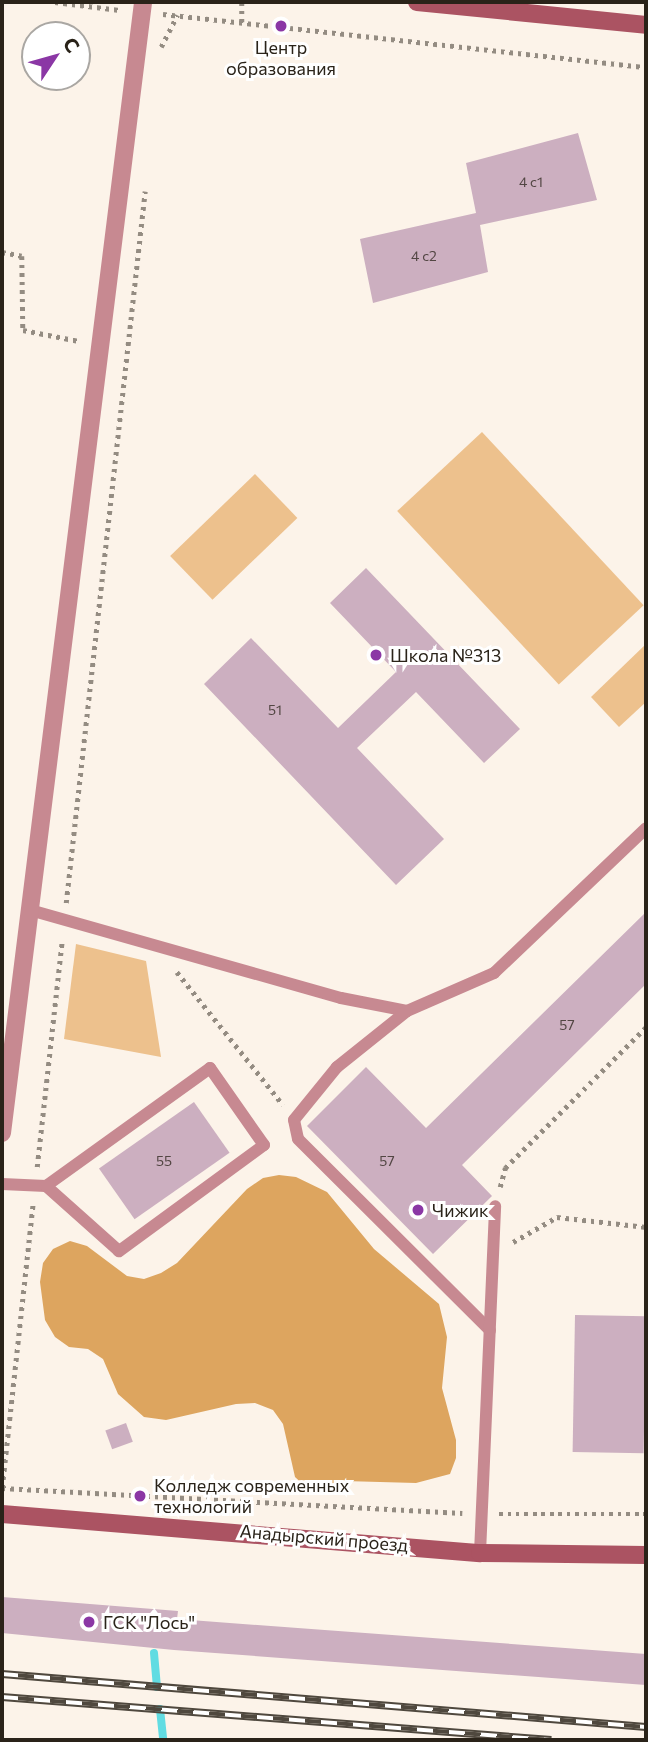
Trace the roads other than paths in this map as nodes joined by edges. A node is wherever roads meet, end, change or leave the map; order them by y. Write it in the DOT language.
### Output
graph roads {
  1 [pos="417,2"];
  2 [pos="143,7"];
  3 [pos="646,25"];
  4 [pos="646,828"];
  5 [pos="30,910"];
  6 [pos="407,1011"];
  7 [pos="2,1133"];
  8 [pos="2,1184"];
  9 [pos="41,1186"];
  10 [pos="495,1206"];
  11 [pos="491,1330"];
  12 [pos="2,1514"];
  13 [pos="480,1553"];
  14 [pos="646,1555"];
  1 -- 3 [label="street"];
  2 -- 5 [label="street"];
  4 -- 6 [label="lane"];
  5 -- 6 [label="lane"];
  5 -- 7 [label="street"];
  6 -- 11 [label="lane"];
  8 -- 9 [label="lane"];
  9 -- 9 [label="lane"];
  10 -- 11 [label="lane"];
  11 -- 13 [label="lane"];
  12 -- 13 [label="street, Анадырский проезд"];
  13 -- 14 [label="street, Анадырский проезд"];
}
